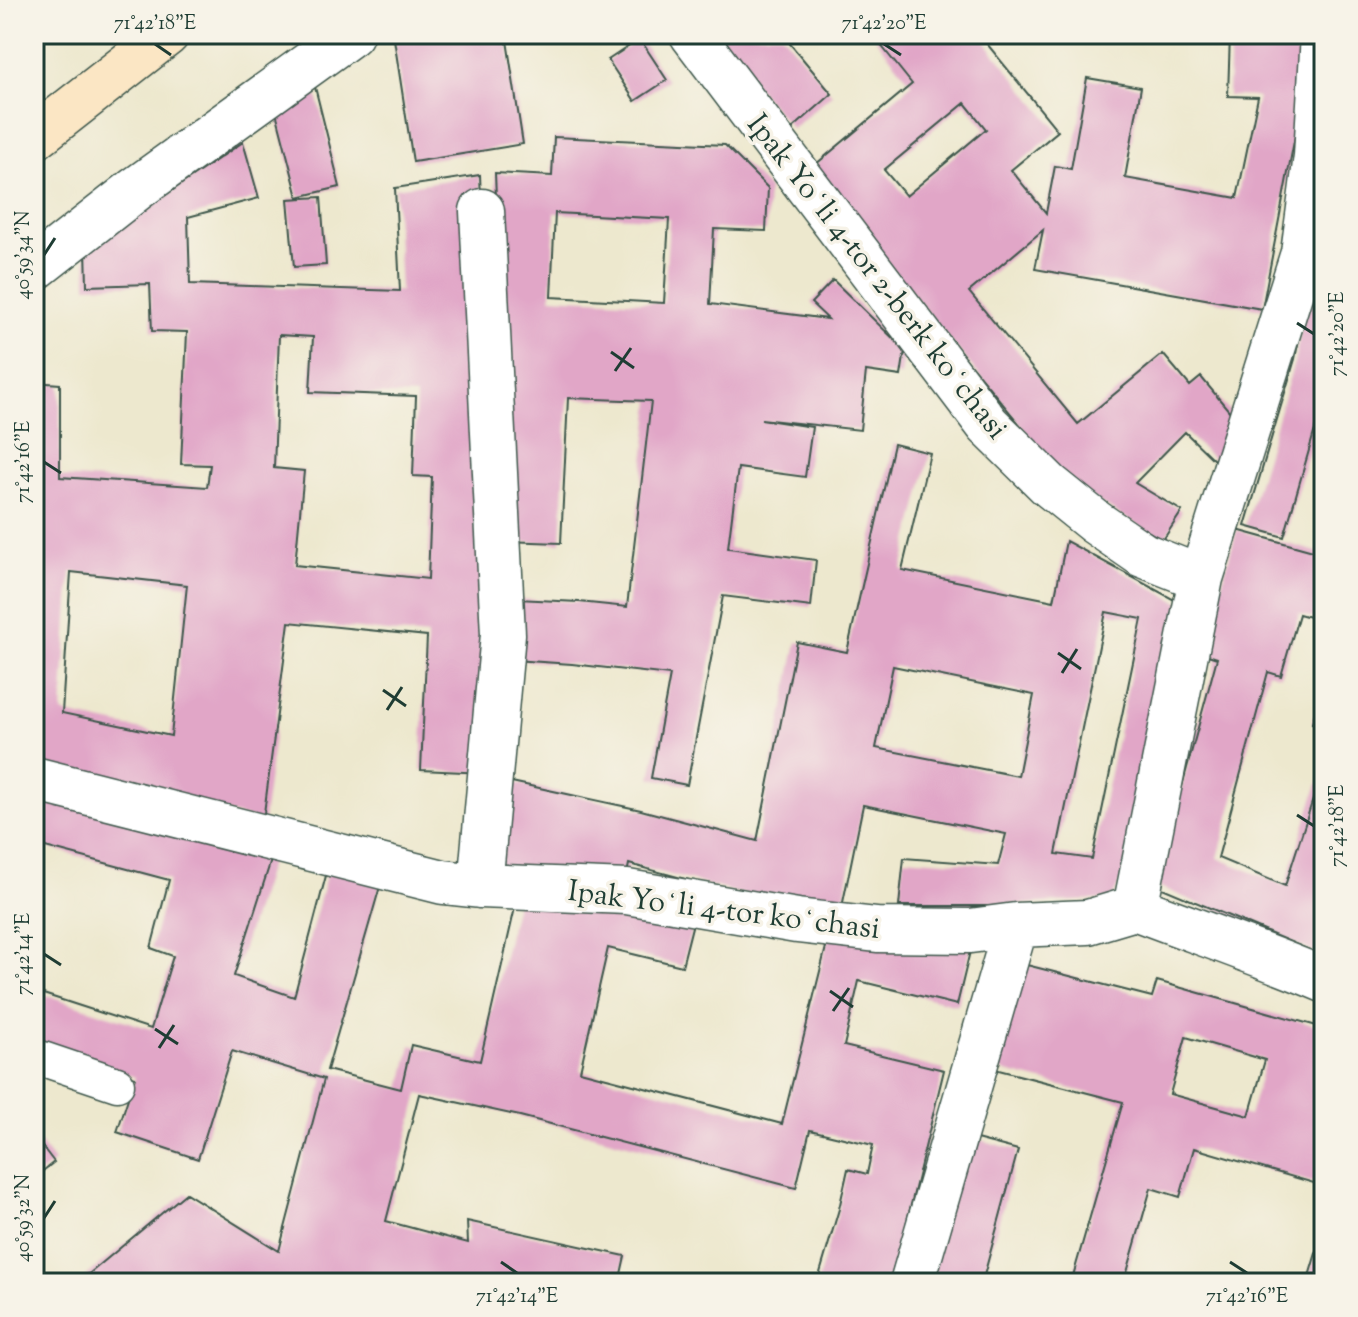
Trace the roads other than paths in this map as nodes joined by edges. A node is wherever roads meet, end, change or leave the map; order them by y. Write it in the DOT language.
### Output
graph roads {
  1 [pos="167,34"];
  2 [pos="351,34"];
  3 [pos="692,34"];
  4 [pos="1323,34"];
  5 [pos="34,138"];
  6 [pos="482,211"];
  7 [pos="34,269"];
  8 [pos="1201,578"];
  9 [pos="34,779"];
  10 [pos="480,886"];
  11 [pos="1135,908"];
  12 [pos="1016,925"];
  13 [pos="1324,980"];
  14 [pos="34,1056"];
  15 [pos="117,1084"];
  16 [pos="912,1283"];
  1 -- 5 [label="main road"];
  2 -- 7 [label="street"];
  3 -- 8 [label="street, Ipak Yoʻli 4-tor 2-berk koʻchasi"];
  4 -- 8 [label="street"];
  6 -- 10 [label="street"];
  8 -- 11 [label="street"];
  9 -- 10 [label="street, Ipak Yoʻli 4-tor koʻchasi"];
  10 -- 12 [label="street, Ipak Yoʻli 4-tor koʻchasi"];
  11 -- 12 [label="street, Ipak Yoʻli 4-tor koʻchasi"];
  11 -- 13 [label="street"];
  12 -- 16 [label="street"];
  14 -- 15 [label="lane"];
}
